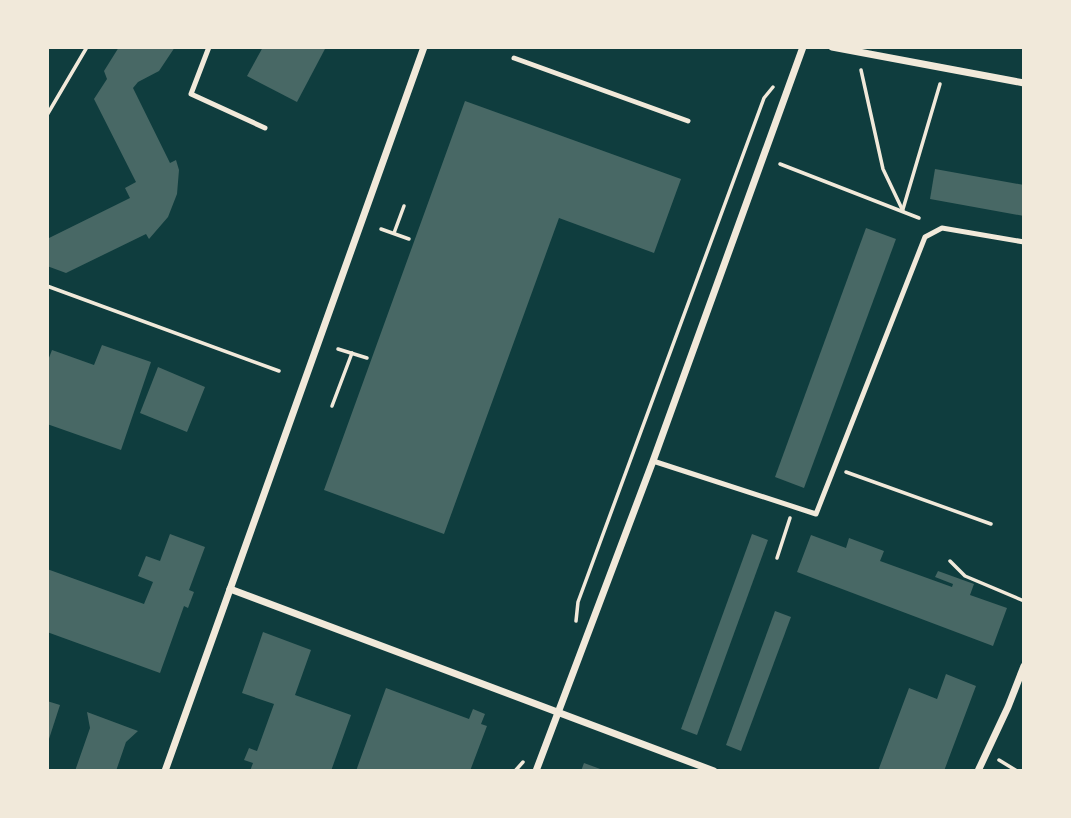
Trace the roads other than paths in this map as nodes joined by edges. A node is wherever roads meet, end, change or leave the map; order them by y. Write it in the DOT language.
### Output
graph roads {
  1 [pos="209,47"];
  2 [pos="425,47"];
  3 [pos="803,47"];
  4 [pos="832,47"];
  5 [pos="514,58"];
  6 [pos="1024,83"];
  7 [pos="688,121"];
  8 [pos="265,128"];
  9 [pos="1024,242"];
  10 [pos="653,461"];
  11 [pos="230,589"];
  12 [pos="1024,666"];
  13 [pos="557,712"];
  14 [pos="165,771"];
  15 [pos="536,771"];
  16 [pos="714,771"];
  17 [pos="978,771"];
  1 -- 8 [label="lane"];
  2 -- 11 [label="street"];
  3 -- 10 [label="street"];
  4 -- 6 [label="street"];
  5 -- 7 [label="lane"];
  9 -- 10 [label="lane"];
  10 -- 13 [label="street"];
  11 -- 13 [label="street"];
  11 -- 14 [label="street"];
  12 -- 17 [label="street"];
  13 -- 15 [label="street"];
  13 -- 16 [label="street"];
}
